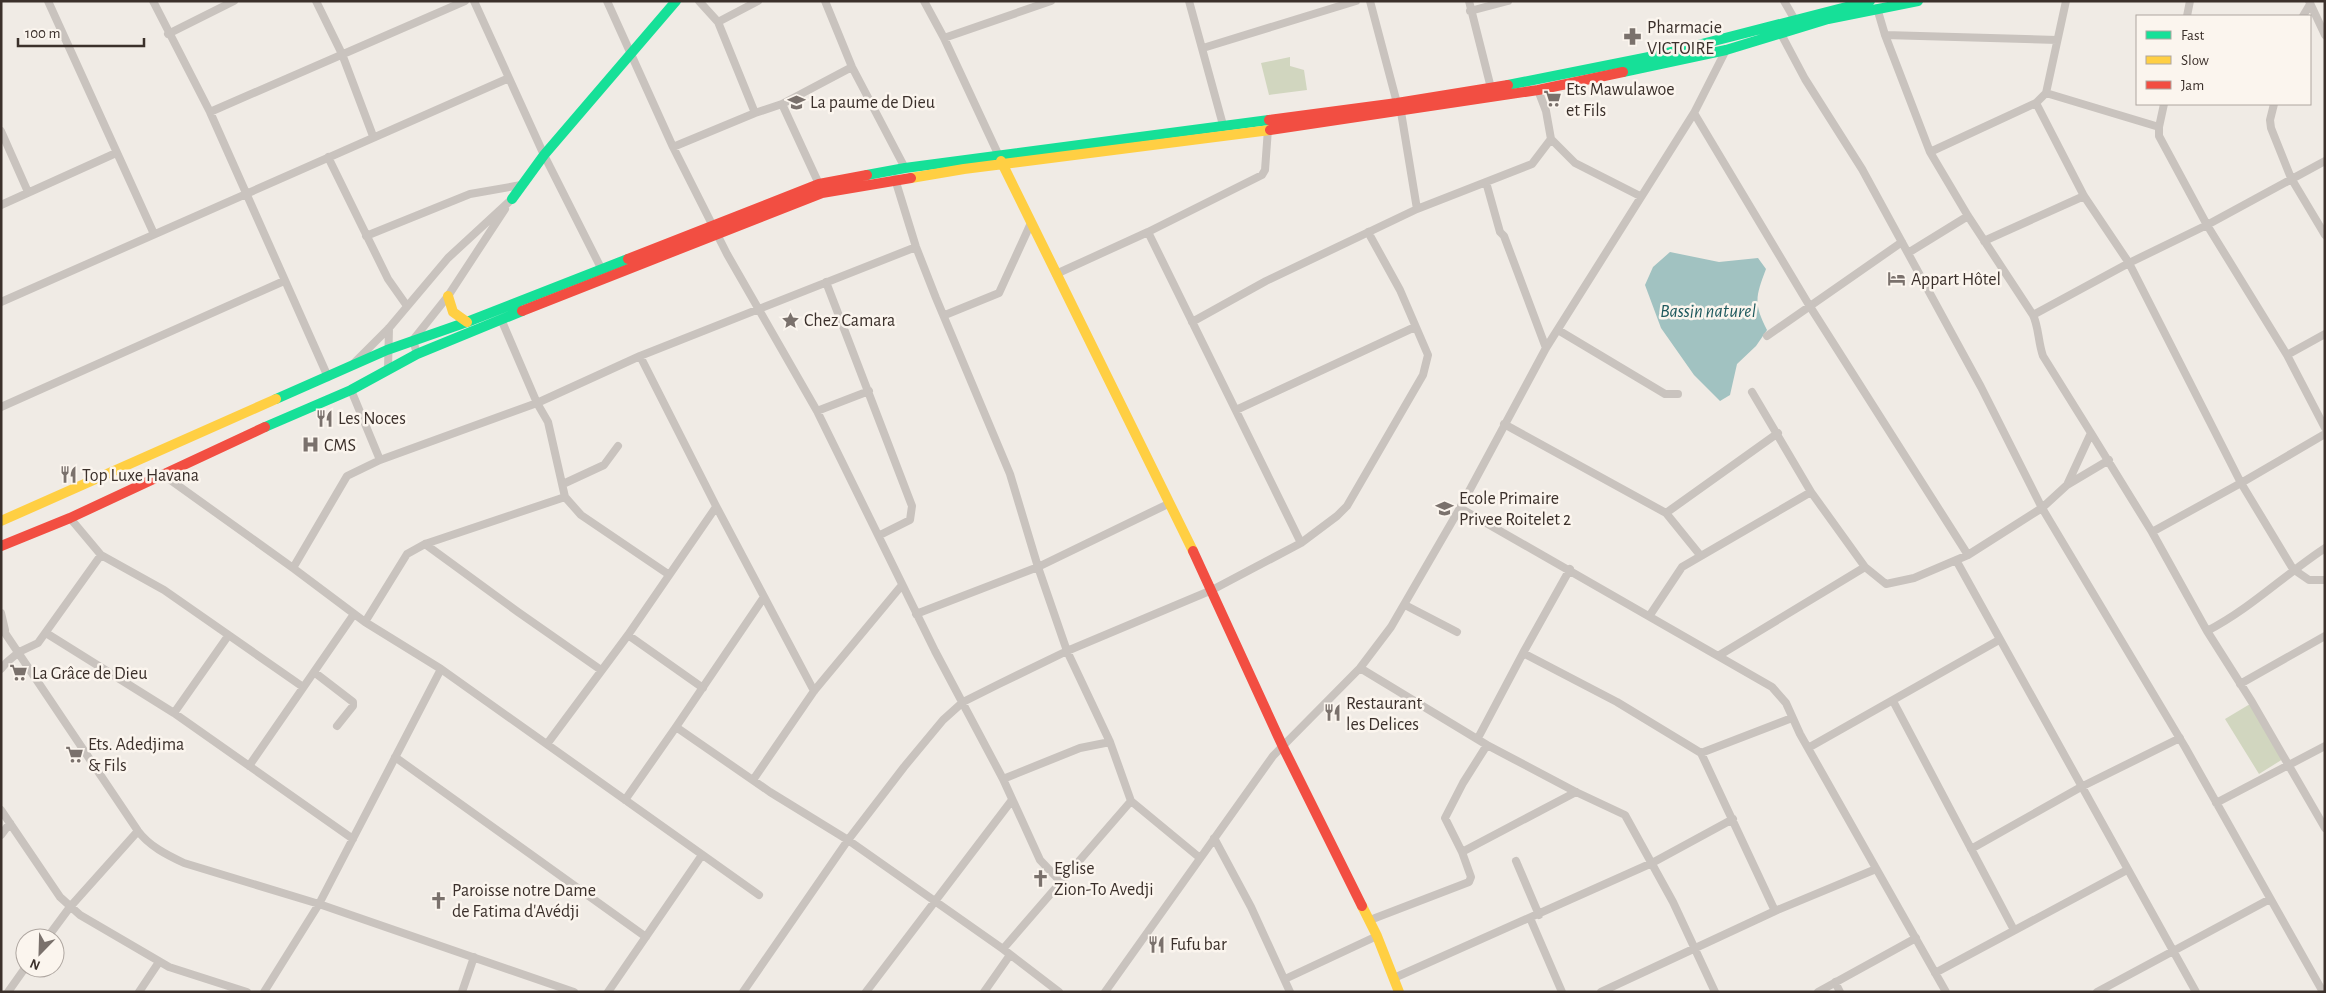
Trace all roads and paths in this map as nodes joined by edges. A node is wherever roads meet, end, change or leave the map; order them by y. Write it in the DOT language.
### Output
graph roads {
  1 [pos="48,1"];
  2 [pos="153,1"];
  3 [pos="234,1"];
  4 [pos="316,1"];
  5 [pos="465,1"];
  6 [pos="474,1"];
  7 [pos="608,1"];
  8 [pos="676,1"];
  9 [pos="699,1"];
  10 [pos="758,1"];
  11 [pos="825,1"];
  12 [pos="924,1"];
  13 [pos="1051,1"];
  14 [pos="1189,1"];
  15 [pos="1356,1"];
  16 [pos="1370,1"];
  17 [pos="1469,1"];
  18 [pos="1508,1"];
  19 [pos="1784,1"];
  20 [pos="1918,1"];
  21 [pos="2066,1"];
  22 [pos="2190,1"];
  23 [pos="1853,3"];
  24 [pos="2309,3"];
  25 [pos="1874,5"];
  26 [pos="1470,11"];
  27 [pos="2187,15"];
  28 [pos="2303,15"];
  29 [pos="1795,20"];
  30 [pos="718,22"];
  31 [pos="1779,30"];
  32 [pos="168,34"];
  33 [pos="1885,35"];
  34 [pos="2325,35"];
  35 [pos="944,38"];
  36 [pos="2056,40"];
  37 [pos="1203,48"];
  38 [pos="1726,50"];
  39 [pos="342,54"];
  40 [pos="629,54"];
  41 [pos="852,67"];
  42 [pos="509,78"];
  43 [pos="1491,88"];
  44 [pos="1538,90"];
  45 [pos="2046,93"];
  46 [pos="2036,103"];
  47 [pos="782,104"];
  48 [pos="2164,105"];
  49 [pos="2274,105"];
  50 [pos="1399,107"];
  51 [pos="210,112"];
  52 [pos="755,112"];
  53 [pos="1694,113"];
  54 [pos="1223,125"];
  55 [pos="2159,127"];
  56 [pos="1268,129"];
  57 [pos="1,131"];
  58 [pos="373,136"];
  59 [pos="1551,139"];
  60 [pos="672,147"];
  61 [pos="1930,152"];
  62 [pos="116,153"];
  63 [pos="544,155"];
  64 [pos="328,157"];
  65 [pos="2325,160"];
  66 [pos="1001,161"];
  67 [pos="906,168"];
  68 [pos="2291,178"];
  69 [pos="895,180"];
  70 [pos="1486,182"];
  71 [pos="819,184"];
  72 [pos="521,186"];
  73 [pos="28,192"];
  74 [pos="246,194"];
  75 [pos="1640,196"];
  76 [pos="2084,196"];
  77 [pos="512,199"];
  78 [pos="1,204"];
  79 [pos="1417,209"];
  80 [pos="1968,216"];
  81 [pos="1032,223"];
  82 [pos="2207,225"];
  83 [pos="716,230"];
  84 [pos="1148,232"];
  85 [pos="1368,232"];
  86 [pos="154,234"];
  87 [pos="2325,235"];
  88 [pos="366,236"];
  89 [pos="1902,242"];
  90 [pos="1984,242"];
  91 [pos="916,246"];
  92 [pos="1908,254"];
  93 [pos="2129,263"];
  94 [pos="601,268"];
  95 [pos="1056,274"];
  96 [pos="284,281"];
  97 [pos="826,282"];
  98 [pos="448,296"];
  99 [pos="1,302"];
  100 [pos="1809,305"];
  101 [pos="407,306"];
  102 [pos="759,310"];
  103 [pos="2033,315"];
  104 [pos="945,316"];
  105 [pos="501,319"];
  106 [pos="467,322"];
  107 [pos="1192,322"];
  108 [pos="1414,327"];
  109 [pos="389,328"];
  110 [pos="1558,330"];
  111 [pos="2325,334"];
  112 [pos="1767,336"];
  113 [pos="413,340"];
  114 [pos="1546,348"];
  115 [pos="387,350"];
  116 [pos="417,354"];
  117 [pos="2287,355"];
  118 [pos="640,356"];
  119 [pos="350,367"];
  120 [pos="388,369"];
  121 [pos="328,377"];
  122 [pos="351,390"];
  123 [pos="869,390"];
  124 [pos="1752,392"];
  125 [pos="1678,394"];
  126 [pos="536,403"];
  127 [pos="1,407"];
  128 [pos="1236,410"];
  129 [pos="816,411"];
  130 [pos="1504,424"];
  131 [pos="2325,428"];
  132 [pos="1778,433"];
  133 [pos="2091,433"];
  134 [pos="2325,434"];
  135 [pos="618,446"];
  136 [pos="380,460"];
  137 [pos="2109,460"];
  138 [pos="162,474"];
  139 [pos="2241,483"];
  140 [pos="563,484"];
  141 [pos="2067,485"];
  142 [pos="1811,492"];
  143 [pos="565,497"];
  144 [pos="1168,504"];
  145 [pos="716,507"];
  146 [pos="1460,508"];
  147 [pos="2042,508"];
  148 [pos="1666,512"];
  149 [pos="70,518"];
  150 [pos="1,521"];
  151 [pos="2152,532"];
  152 [pos="880,535"];
  153 [pos="1301,543"];
  154 [pos="425,544"];
  155 [pos="1,546"];
  156 [pos="2325,548"];
  157 [pos="101,555"];
  158 [pos="1968,555"];
  159 [pos="1700,556"];
  160 [pos="1956,560"];
  161 [pos="1038,567"];
  162 [pos="1864,567"];
  163 [pos="293,568"];
  164 [pos="1570,569"];
  165 [pos="2293,569"];
  166 [pos="668,574"];
  167 [pos="2325,580"];
  168 [pos="902,585"];
  169 [pos="1212,590"];
  170 [pos="764,597"];
  171 [pos="1405,605"];
  172 [pos="1,613"];
  173 [pos="354,614"];
  174 [pos="916,614"];
  175 [pos="1650,615"];
  176 [pos="365,622"];
  177 [pos="3,628"];
  178 [pos="2207,630"];
  179 [pos="1457,632"];
  180 [pos="46,633"];
  181 [pos="628,635"];
  182 [pos="228,636"];
  183 [pos="2325,636"];
  184 [pos="1999,640"];
  185 [pos="1067,651"];
  186 [pos="19,652"];
  187 [pos="1523,653"];
  188 [pos="1718,656"];
  189 [pos="1360,668"];
  190 [pos="1,669"];
  191 [pos="442,669"];
  192 [pos="602,670"];
  193 [pos="314,672"];
  194 [pos="2240,684"];
  195 [pos="303,688"];
  196 [pos="703,688"];
  197 [pos="814,691"];
  198 [pos="1892,701"];
  199 [pos="963,702"];
  200 [pos="174,713"];
  201 [pos="1792,718"];
  202 [pos="337,726"];
  203 [pos="676,727"];
  204 [pos="1478,738"];
  205 [pos="2180,738"];
  206 [pos="1110,742"];
  207 [pos="547,744"];
  208 [pos="1487,745"];
  209 [pos="2325,746"];
  210 [pos="1283,747"];
  211 [pos="1808,748"];
  212 [pos="1701,753"];
  213 [pos="395,757"];
  214 [pos="2289,765"];
  215 [pos="249,766"];
  216 [pos="1003,779"];
  217 [pos="753,780"];
  218 [pos="2081,787"];
  219 [pos="1576,792"];
  220 [pos="625,800"];
  221 [pos="1012,800"];
  222 [pos="1131,801"];
  223 [pos="2216,803"];
  224 [pos="1,810"];
  225 [pos="1732,819"];
  226 [pos="10,823"];
  227 [pos="2325,828"];
  228 [pos="138,831"];
  229 [pos="1,835"];
  230 [pos="1214,838"];
  231 [pos="353,839"];
  232 [pos="848,840"];
  233 [pos="1971,849"];
  234 [pos="1462,852"];
  235 [pos="702,855"];
  236 [pos="1200,858"];
  237 [pos="1516,861"];
  238 [pos="1652,863"];
  239 [pos="1876,869"];
  240 [pos="2127,870"];
  241 [pos="1060,881"];
  242 [pos="758,895"];
  243 [pos="2270,898"];
  244 [pos="933,901"];
  245 [pos="319,904"];
  246 [pos="70,907"];
  247 [pos="1775,912"];
  248 [pos="1539,915"];
  249 [pos="1530,918"];
  250 [pos="1370,920"];
  251 [pos="54,928"];
  252 [pos="2014,930"];
  253 [pos="1377,936"];
  254 [pos="646,937"];
  255 [pos="1916,938"];
  256 [pos="1695,947"];
  257 [pos="1003,949"];
  258 [pos="2173,951"];
  259 [pos="1010,955"];
  260 [pos="474,957"];
  261 [pos="159,962"];
  262 [pos="1935,972"];
  263 [pos="18,978"];
  264 [pos="1394,978"];
  265 [pos="1284,979"];
  266 [pos="1835,982"];
  267 [pos="8,992"];
  268 [pos="139,992"];
  269 [pos="247,992"];
  270 [pos="264,992"];
  271 [pos="462,992"];
  272 [pos="574,992"];
  273 [pos="608,992"];
  274 [pos="743,992"];
  275 [pos="866,992"];
  276 [pos="984,992"];
  277 [pos="1059,992"];
  278 [pos="1105,992"];
  279 [pos="1290,992"];
  280 [pos="1399,992"];
  281 [pos="1562,992"];
  282 [pos="1601,992"];
  283 [pos="1715,992"];
  284 [pos="1818,992"];
  285 [pos="1840,992"];
  286 [pos="1946,992"];
  287 [pos="2097,992"];
  288 [pos="2196,992"];
  289 [pos="2323,992"];
  1 -- 62 [label="street"];
  2 -- 32 [label="street"];
  3 -- 32 [label="street"];
  4 -- 39 [label="street"];
  5 -- 39 [label="street"];
  6 -- 42 [label="street"];
  7 -- 40 [label="street"];
  8 -- 40 [label="main road"];
  9 -- 30 [label="street"];
  10 -- 30 [label="street"];
  11 -- 41 [label="street"];
  12 -- 35 [label="street"];
  13 -- 35 [label="street"];
  14 -- 37 [label="street"];
  15 -- 37 [label="street"];
  16 -- 50 [label="street"];
  17 -- 26 [label="street"];
  18 -- 26 [label="street"];
  19 -- 29 [label="street"];
  20 -- 25 [label="main road"];
  21 -- 36 [label="street"];
  22 -- 27 [label="street"];
  23 -- 25 [label="main road"];
  23 -- 29 [label="main road"];
  24 -- 28 [label="street"];
  24 -- 34 [label="street"];
  25 -- 31 [label="main road"];
  25 -- 33 [label="street"];
  26 -- 43 [label="street"];
  29 -- 31 [label="main road"];
  30 -- 52 [label="street"];
  31 -- 38 [label="main road"];
  31 -- 43 [label="main road"];
  31 -- 89 [label="street"];
  32 -- 51 [label="street"];
  33 -- 36 [label="street"];
  33 -- 61 [label="street"];
  35 -- 66 [label="street"];
  36 -- 45 [label="street"];
  37 -- 54 [label="street"];
  38 -- 44 [label="main road"];
  38 -- 53 [label="street"];
  39 -- 51 [label="street"];
  39 -- 58 [label="street"];
  40 -- 60 [label="street"];
  40 -- 63 [label="main road"];
  41 -- 47 [label="street"];
  41 -- 67 [label="street"];
  42 -- 58 [label="street"];
  42 -- 63 [label="street"];
  43 -- 50 [label="main road"];
  44 -- 50 [label="main road"];
  44 -- 59 [label="street"];
  45 -- 46 [label="street"];
  45 -- 55 [label="street"];
  46 -- 61 [label="street"];
  46 -- 76 [label="street"];
  47 -- 52 [label="street"];
  47 -- 71 [label="street"];
  48 -- 55 [label="street"];
  49 -- 68 [label="street"];
  50 -- 54 [label="main road"];
  50 -- 56 [label="main road"];
  50 -- 79 [label="street"];
  51 -- 74 [label="street"];
  52 -- 60 [label="street"];
  53 -- 75 [label="street"];
  53 -- 100 [label="street"];
  54 -- 66 [label="main road"];
  55 -- 82 [label="street"];
  56 -- 66 [label="main road"];
  56 -- 84 [label="street"];
  57 -- 73 [label="street"];
  58 -- 64 [label="street"];
  59 -- 70 [label="street"];
  59 -- 75 [label="street"];
  60 -- 83 [label="street"];
  61 -- 80 [label="street"];
  62 -- 73 [label="street"];
  62 -- 86 [label="street"];
  63 -- 72 [label="main road"];
  63 -- 94 [label="street"];
  64 -- 74 [label="street"];
  64 -- 88 [label="street"];
  65 -- 68 [label="street"];
  66 -- 67 [label="main road"];
  66 -- 69 [label="main road"];
  66 -- 81 [label="main road"];
  67 -- 71 [label="main road"];
  68 -- 82 [label="street"];
  68 -- 87 [label="street"];
  69 -- 83 [label="main road"];
  69 -- 91 [label="street"];
  70 -- 79 [label="street"];
  70 -- 114 [label="street"];
  71 -- 83 [label="main road"];
  72 -- 77 [label="main road"];
  72 -- 88 [label="street"];
  73 -- 78 [label="street"];
  74 -- 86 [label="street"];
  74 -- 96 [label="street"];
  75 -- 110 [label="street"];
  76 -- 90 [label="street"];
  76 -- 93 [label="street"];
  77 -- 98 [label="street"];
  77 -- 101 [label="street"];
  79 -- 85 [label="street"];
  80 -- 90 [label="street"];
  80 -- 92 [label="street"];
  81 -- 95 [label="main road"];
  81 -- 104 [label="street"];
  82 -- 93 [label="street"];
  82 -- 117 [label="street"];
  83 -- 94 [label="main road"];
  83 -- 102 [label="street"];
  83 -- 105 [label="main road"];
  84 -- 95 [label="street"];
  84 -- 107 [label="street"];
  85 -- 107 [label="street"];
  85 -- 108 [label="street"];
  86 -- 99 [label="street"];
  88 -- 101 [label="street"];
  89 -- 92 [label="street"];
  89 -- 100 [label="street"];
  90 -- 103 [label="street"];
  91 -- 97 [label="street"];
  91 -- 104 [label="street"];
  92 -- 147 [label="street"];
  93 -- 103 [label="street"];
  93 -- 139 [label="street"];
  94 -- 106 [label="main road"];
  95 -- 144 [label="main road"];
  96 -- 121 [label="street"];
  96 -- 127 [label="street"];
  97 -- 102 [label="street"];
  97 -- 123 [label="street"];
  98 -- 106 [label="main road"];
  98 -- 113 [label="street"];
  100 -- 112 [label="street"];
  100 -- 158 [label="street"];
  101 -- 109 [label="street"];
  102 -- 118 [label="street"];
  102 -- 129 [label="street"];
  103 -- 133 [label="street"];
  104 -- 161 [label="street"];
  105 -- 116 [label="main road"];
  105 -- 126 [label="street"];
  106 -- 113 [label="main road"];
  107 -- 128 [label="street"];
  108 -- 128 [label="street"];
  108 -- 153 [label="street"];
  109 -- 115 [label="street"];
  109 -- 119 [label="street"];
  110 -- 114 [label="street"];
  110 -- 125 [label="street"];
  111 -- 117 [label="street"];
  113 -- 115 [label="main road"];
  113 -- 116 [label="street"];
  114 -- 130 [label="street"];
  115 -- 119 [label="main road"];
  115 -- 120 [label="street"];
  116 -- 120 [label="main road"];
  117 -- 131 [label="street"];
  118 -- 126 [label="street"];
  118 -- 145 [label="street"];
  119 -- 121 [label="main road"];
  120 -- 122 [label="main road"];
  121 -- 150 [label="main road"];
  122 -- 136 [label="street"];
  122 -- 138 [label="main road"];
  123 -- 129 [label="street"];
  123 -- 152 [label="street"];
  124 -- 132 [label="street"];
  126 -- 136 [label="street"];
  126 -- 140 [label="street"];
  128 -- 153 [label="street"];
  129 -- 152 [label="street"];
  130 -- 146 [label="street"];
  130 -- 148 [label="street"];
  132 -- 142 [label="street"];
  132 -- 148 [label="street"];
  133 -- 137 [label="street"];
  133 -- 141 [label="street"];
  134 -- 139 [label="street"];
  135 -- 140 [label="street"];
  136 -- 163 [label="street"];
  137 -- 141 [label="street"];
  137 -- 151 [label="street"];
  138 -- 149 [label="main road"];
  138 -- 163 [label="street"];
  139 -- 151 [label="street"];
  139 -- 165 [label="street"];
  140 -- 143 [label="street"];
  141 -- 147 [label="street"];
  142 -- 159 [label="street"];
  142 -- 162 [label="street"];
  143 -- 154 [label="street"];
  143 -- 166 [label="street"];
  144 -- 161 [label="street"];
  144 -- 169 [label="main road"];
  145 -- 166 [label="street"];
  145 -- 170 [label="street"];
  146 -- 164 [label="street"];
  146 -- 171 [label="street"];
  147 -- 158 [label="street"];
  147 -- 205 [label="street"];
  148 -- 159 [label="street"];
  149 -- 155 [label="main road"];
  149 -- 157 [label="street"];
  151 -- 178 [label="street"];
  152 -- 168 [label="street"];
  153 -- 169 [label="street"];
  154 -- 176 [label="street"];
  154 -- 192 [label="street"];
  156 -- 165 [label="street"];
  157 -- 180 [label="street"];
  157 -- 182 [label="street"];
  158 -- 160 [label="street"];
  159 -- 175 [label="street"];
  160 -- 162 [label="street"];
  160 -- 184 [label="street"];
  161 -- 174 [label="street"];
  161 -- 185 [label="street"];
  162 -- 188 [label="street"];
  163 -- 173 [label="street"];
  164 -- 175 [label="street"];
  164 -- 187 [label="street"];
  165 -- 167 [label="street"];
  165 -- 178 [label="street"];
  166 -- 181 [label="street"];
  168 -- 174 [label="street"];
  168 -- 197 [label="street"];
  169 -- 185 [label="street"];
  169 -- 210 [label="main road"];
  170 -- 196 [label="street"];
  170 -- 197 [label="street"];
  171 -- 179 [label="street"];
  171 -- 189 [label="street"];
  172 -- 177 [label="street"];
  173 -- 176 [label="street"];
  173 -- 193 [label="street"];
  174 -- 199 [label="street"];
  175 -- 188 [label="street"];
  176 -- 191 [label="street"];
  177 -- 186 [label="street"];
  178 -- 194 [label="street"];
  180 -- 186 [label="street"];
  180 -- 200 [label="street"];
  181 -- 192 [label="street"];
  181 -- 196 [label="street"];
  182 -- 195 [label="street"];
  182 -- 200 [label="street"];
  183 -- 194 [label="street"];
  184 -- 198 [label="street"];
  184 -- 218 [label="street"];
  185 -- 199 [label="street"];
  185 -- 206 [label="street"];
  186 -- 190 [label="street"];
  186 -- 228 [label="street"];
  187 -- 204 [label="street"];
  187 -- 212 [label="street"];
  188 -- 201 [label="street"];
  189 -- 204 [label="street"];
  189 -- 210 [label="street"];
  191 -- 207 [label="street"];
  191 -- 213 [label="street"];
  192 -- 207 [label="street"];
  193 -- 195 [label="street"];
  193 -- 202 [label="street"];
  194 -- 214 [label="street"];
  195 -- 215 [label="street"];
  196 -- 203 [label="street"];
  197 -- 217 [label="street"];
  198 -- 211 [label="street"];
  198 -- 233 [label="street"];
  199 -- 216 [label="street"];
  199 -- 232 [label="street"];
  200 -- 215 [label="street"];
  201 -- 211 [label="street"];
  201 -- 212 [label="street"];
  203 -- 217 [label="street"];
  203 -- 220 [label="street"];
  204 -- 208 [label="street"];
  205 -- 218 [label="street"];
  205 -- 223 [label="street"];
  206 -- 216 [label="street"];
  206 -- 222 [label="street"];
  207 -- 220 [label="street"];
  208 -- 219 [label="street"];
  208 -- 234 [label="street"];
  209 -- 214 [label="street"];
  210 -- 230 [label="street"];
  210 -- 250 [label="main road"];
  211 -- 239 [label="street"];
  212 -- 225 [label="street"];
  213 -- 231 [label="street"];
  213 -- 254 [label="street"];
  214 -- 223 [label="street"];
  214 -- 227 [label="street"];
  215 -- 231 [label="street"];
  216 -- 221 [label="street"];
  217 -- 232 [label="street"];
  218 -- 233 [label="street"];
  218 -- 240 [label="street"];
  219 -- 234 [label="street"];
  219 -- 238 [label="street"];
  220 -- 235 [label="street"];
  221 -- 241 [label="street"];
  221 -- 244 [label="street"];
  222 -- 236 [label="street"];
  222 -- 241 [label="street"];
  223 -- 243 [label="street"];
  224 -- 226 [label="street"];
  225 -- 238 [label="street"];
  225 -- 247 [label="street"];
  226 -- 229 [label="street"];
  226 -- 246 [label="street"];
  228 -- 245 [label="street"];
  228 -- 246 [label="street"];
  230 -- 236 [label="street"];
  230 -- 265 [label="street"];
  231 -- 245 [label="street"];
  232 -- 244 [label="street"];
  232 -- 274 [label="street"];
  233 -- 252 [label="street"];
  234 -- 250 [label="street"];
  235 -- 242 [label="street"];
  235 -- 254 [label="street"];
  236 -- 278 [label="street"];
  237 -- 248 [label="street"];
  238 -- 248 [label="street"];
  238 -- 256 [label="street"];
  239 -- 247 [label="street"];
  239 -- 255 [label="street"];
  240 -- 252 [label="street"];
  240 -- 258 [label="street"];
  241 -- 257 [label="street"];
  243 -- 258 [label="street"];
  243 -- 289 [label="street"];
  244 -- 257 [label="street"];
  244 -- 275 [label="street"];
  245 -- 260 [label="street"];
  245 -- 270 [label="street"];
  246 -- 251 [label="street"];
  246 -- 261 [label="street"];
  247 -- 256 [label="street"];
  248 -- 249 [label="street"];
  249 -- 264 [label="street"];
  249 -- 281 [label="street"];
  250 -- 253 [label="main road"];
  252 -- 262 [label="street"];
  253 -- 264 [label="main road"];
  253 -- 265 [label="street"];
  254 -- 273 [label="street"];
  255 -- 262 [label="street"];
  255 -- 266 [label="street"];
  256 -- 282 [label="street"];
  256 -- 283 [label="street"];
  257 -- 259 [label="street"];
  258 -- 287 [label="street"];
  258 -- 288 [label="street"];
  259 -- 276 [label="street"];
  259 -- 277 [label="street"];
  260 -- 271 [label="street"];
  260 -- 272 [label="street"];
  261 -- 268 [label="street"];
  261 -- 269 [label="street"];
  262 -- 286 [label="street"];
  263 -- 267 [label="street"];
  264 -- 280 [label="main road"];
  265 -- 279 [label="street"];
  266 -- 284 [label="street"];
  266 -- 285 [label="street"];
}
